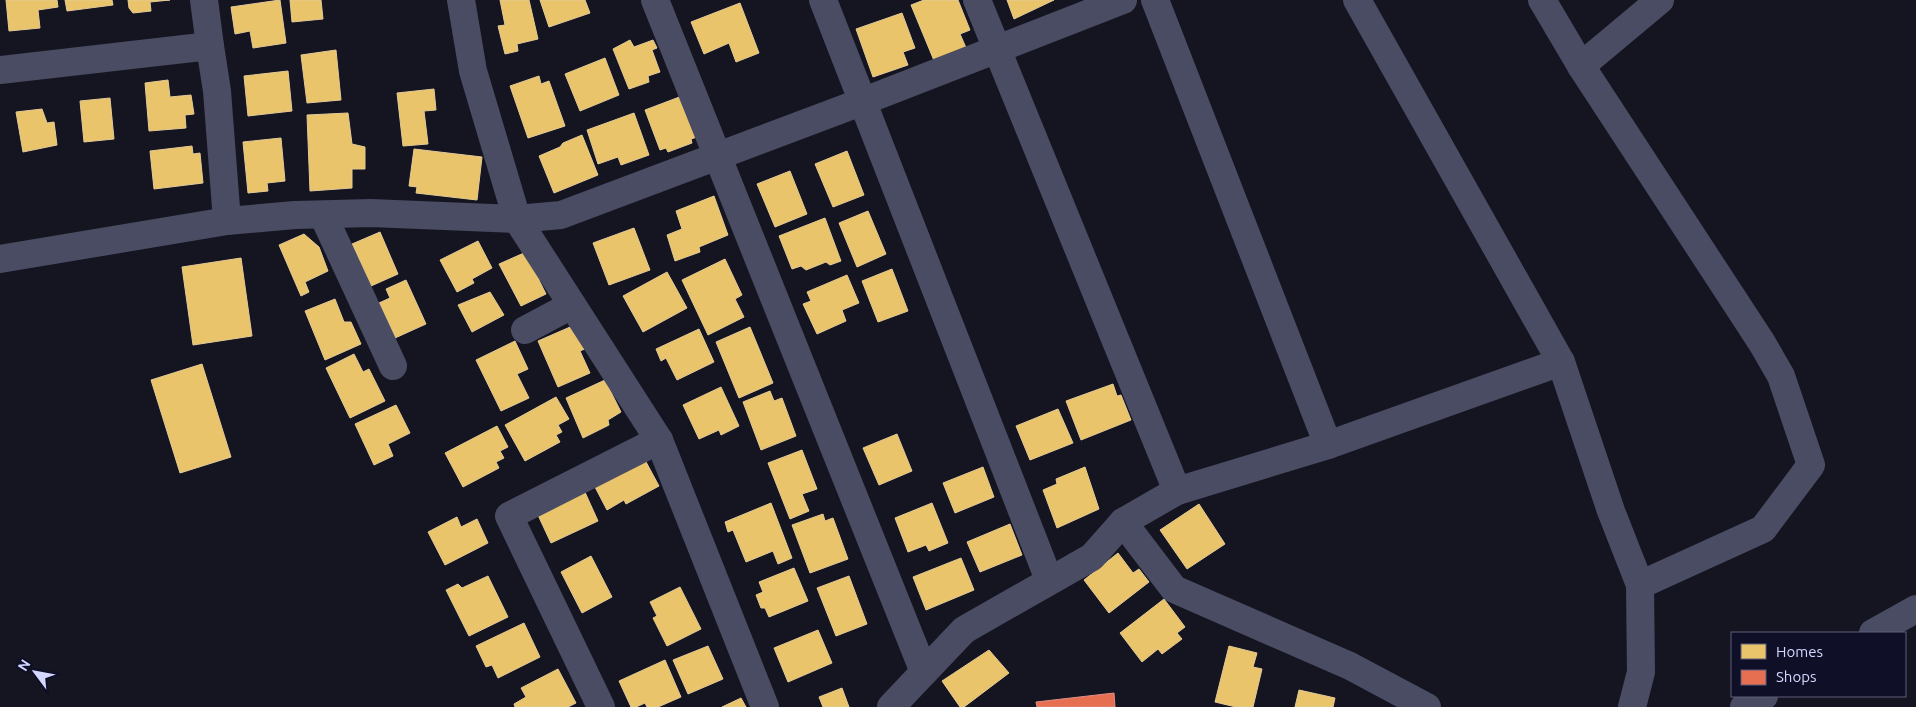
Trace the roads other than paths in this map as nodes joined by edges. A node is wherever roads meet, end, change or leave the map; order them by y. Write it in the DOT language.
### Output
graph roads {
  1 [pos="204,0"];
  2 [pos="461,0"];
  3 [pos="654,0"];
  4 [pos="823,0"];
  5 [pos="977,0"];
  6 [pos="1123,0"];
  7 [pos="1155,0"];
  8 [pos="1357,0"];
  9 [pos="1542,0"];
  10 [pos="1660,0"];
  11 [pos="210,46"];
  12 [pos="996,49"];
  13 [pos="1581,66"];
  14 [pos="0,70"];
  15 [pos="864,101"];
  16 [pos="718,157"];
  17 [pos="323,215"];
  18 [pos="517,219"];
  19 [pos="227,221"];
  20 [pos="0,259"];
  21 [pos="572,305"];
  22 [pos="525,330"];
  23 [pos="1561,362"];
  24 [pos="393,366"];
  25 [pos="660,440"];
  26 [pos="1328,445"];
  27 [pos="1177,491"];
  28 [pos="1123,522"];
  29 [pos="1049,580"];
  30 [pos="1640,585"];
  31 [pos="1915,612"];
  32 [pos="1875,632"];
  33 [pos="924,672"];
  34 [pos="1762,697"];
  35 [pos="601,707"];
  36 [pos="765,707"];
  37 [pos="890,707"];
  38 [pos="1427,707"];
  39 [pos="1632,707"];
  40 [pos="1744,707"];
  1 -- 11 [label="street"];
  2 -- 18 [label="street"];
  3 -- 16 [label="street"];
  4 -- 15 [label="street"];
  5 -- 12 [label="street"];
  6 -- 12 [label="street"];
  7 -- 26 [label="street"];
  8 -- 23 [label="street"];
  9 -- 13 [label="street"];
  10 -- 13 [label="street"];
  11 -- 14 [label="street"];
  11 -- 19 [label="street"];
  12 -- 15 [label="street"];
  12 -- 27 [label="street"];
  13 -- 30 [label="street"];
  15 -- 16 [label="street"];
  15 -- 29 [label="street"];
  16 -- 18 [label="street"];
  16 -- 33 [label="street"];
  17 -- 18 [label="street"];
  17 -- 19 [label="street"];
  17 -- 24 [label="street"];
  18 -- 21 [label="street"];
  19 -- 20 [label="street"];
  21 -- 22 [label="street"];
  21 -- 25 [label="street"];
  23 -- 26 [label="street"];
  23 -- 30 [label="street"];
  25 -- 35 [label="street"];
  25 -- 36 [label="street"];
  26 -- 27 [label="street"];
  27 -- 28 [label="street"];
  28 -- 29 [label="street"];
  28 -- 38 [label="street"];
  29 -- 33 [label="street"];
  30 -- 39 [label="street"];
  31 -- 32 [label="street"];
  33 -- 37 [label="street"];
  34 -- 40 [label="street"];
}
